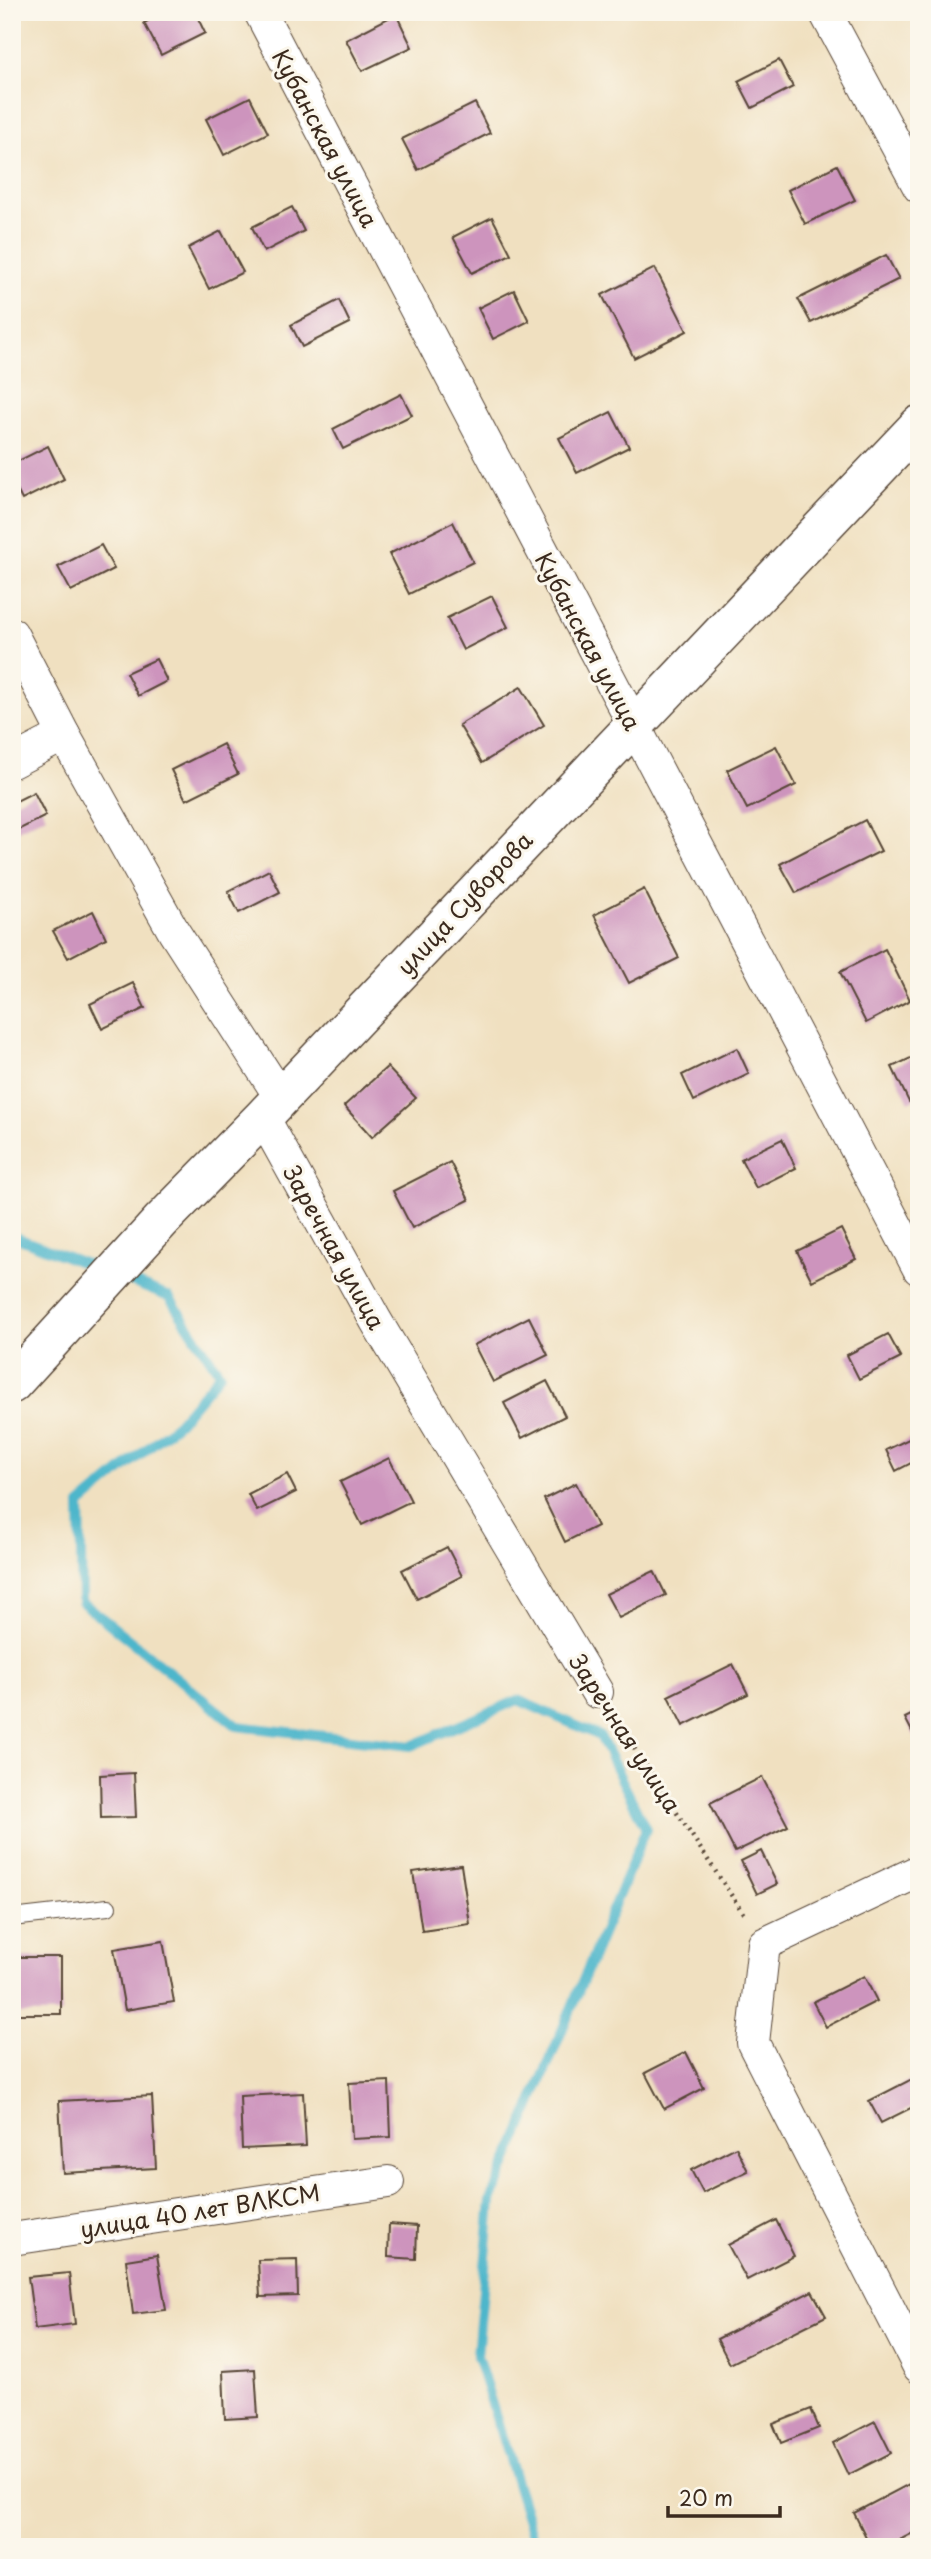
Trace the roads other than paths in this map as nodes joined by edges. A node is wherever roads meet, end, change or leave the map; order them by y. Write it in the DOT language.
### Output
graph roads {
  1 [pos="260,12"];
  2 [pos="825,12"];
  3 [pos="919,187"];
  4 [pos="919,425"];
  5 [pos="12,634"];
  6 [pos="633,725"];
  7 [pos="64,735"];
  8 [pos="12,762"];
  9 [pos="272,1108"];
  10 [pos="919,1269"];
  11 [pos="12,1384"];
  12 [pos="597,1692"];
  13 [pos="919,1871"];
  14 [pos="108,1907"];
  15 [pos="12,1918"];
  16 [pos="388,2182"];
  17 [pos="12,2239"];
  18 [pos="919,2367"];
  1 -- 6 [label="street, Кубанская улица"];
  2 -- 3 [label="street"];
  4 -- 6 [label="street, улица Суворова"];
  5 -- 7 [label="street, Заречная улица"];
  6 -- 9 [label="street, улица Суворова"];
  6 -- 10 [label="street, Кубанская улица"];
  7 -- 8 [label="street"];
  7 -- 9 [label="street, Заречная улица"];
  9 -- 11 [label="street, улица Суворова"];
  9 -- 12 [label="street, Заречная улица"];
  13 -- 18 [label="street"];
  14 -- 15 [label="lane"];
  16 -- 17 [label="street, улица 40 лет ВЛКСМ"];
}
